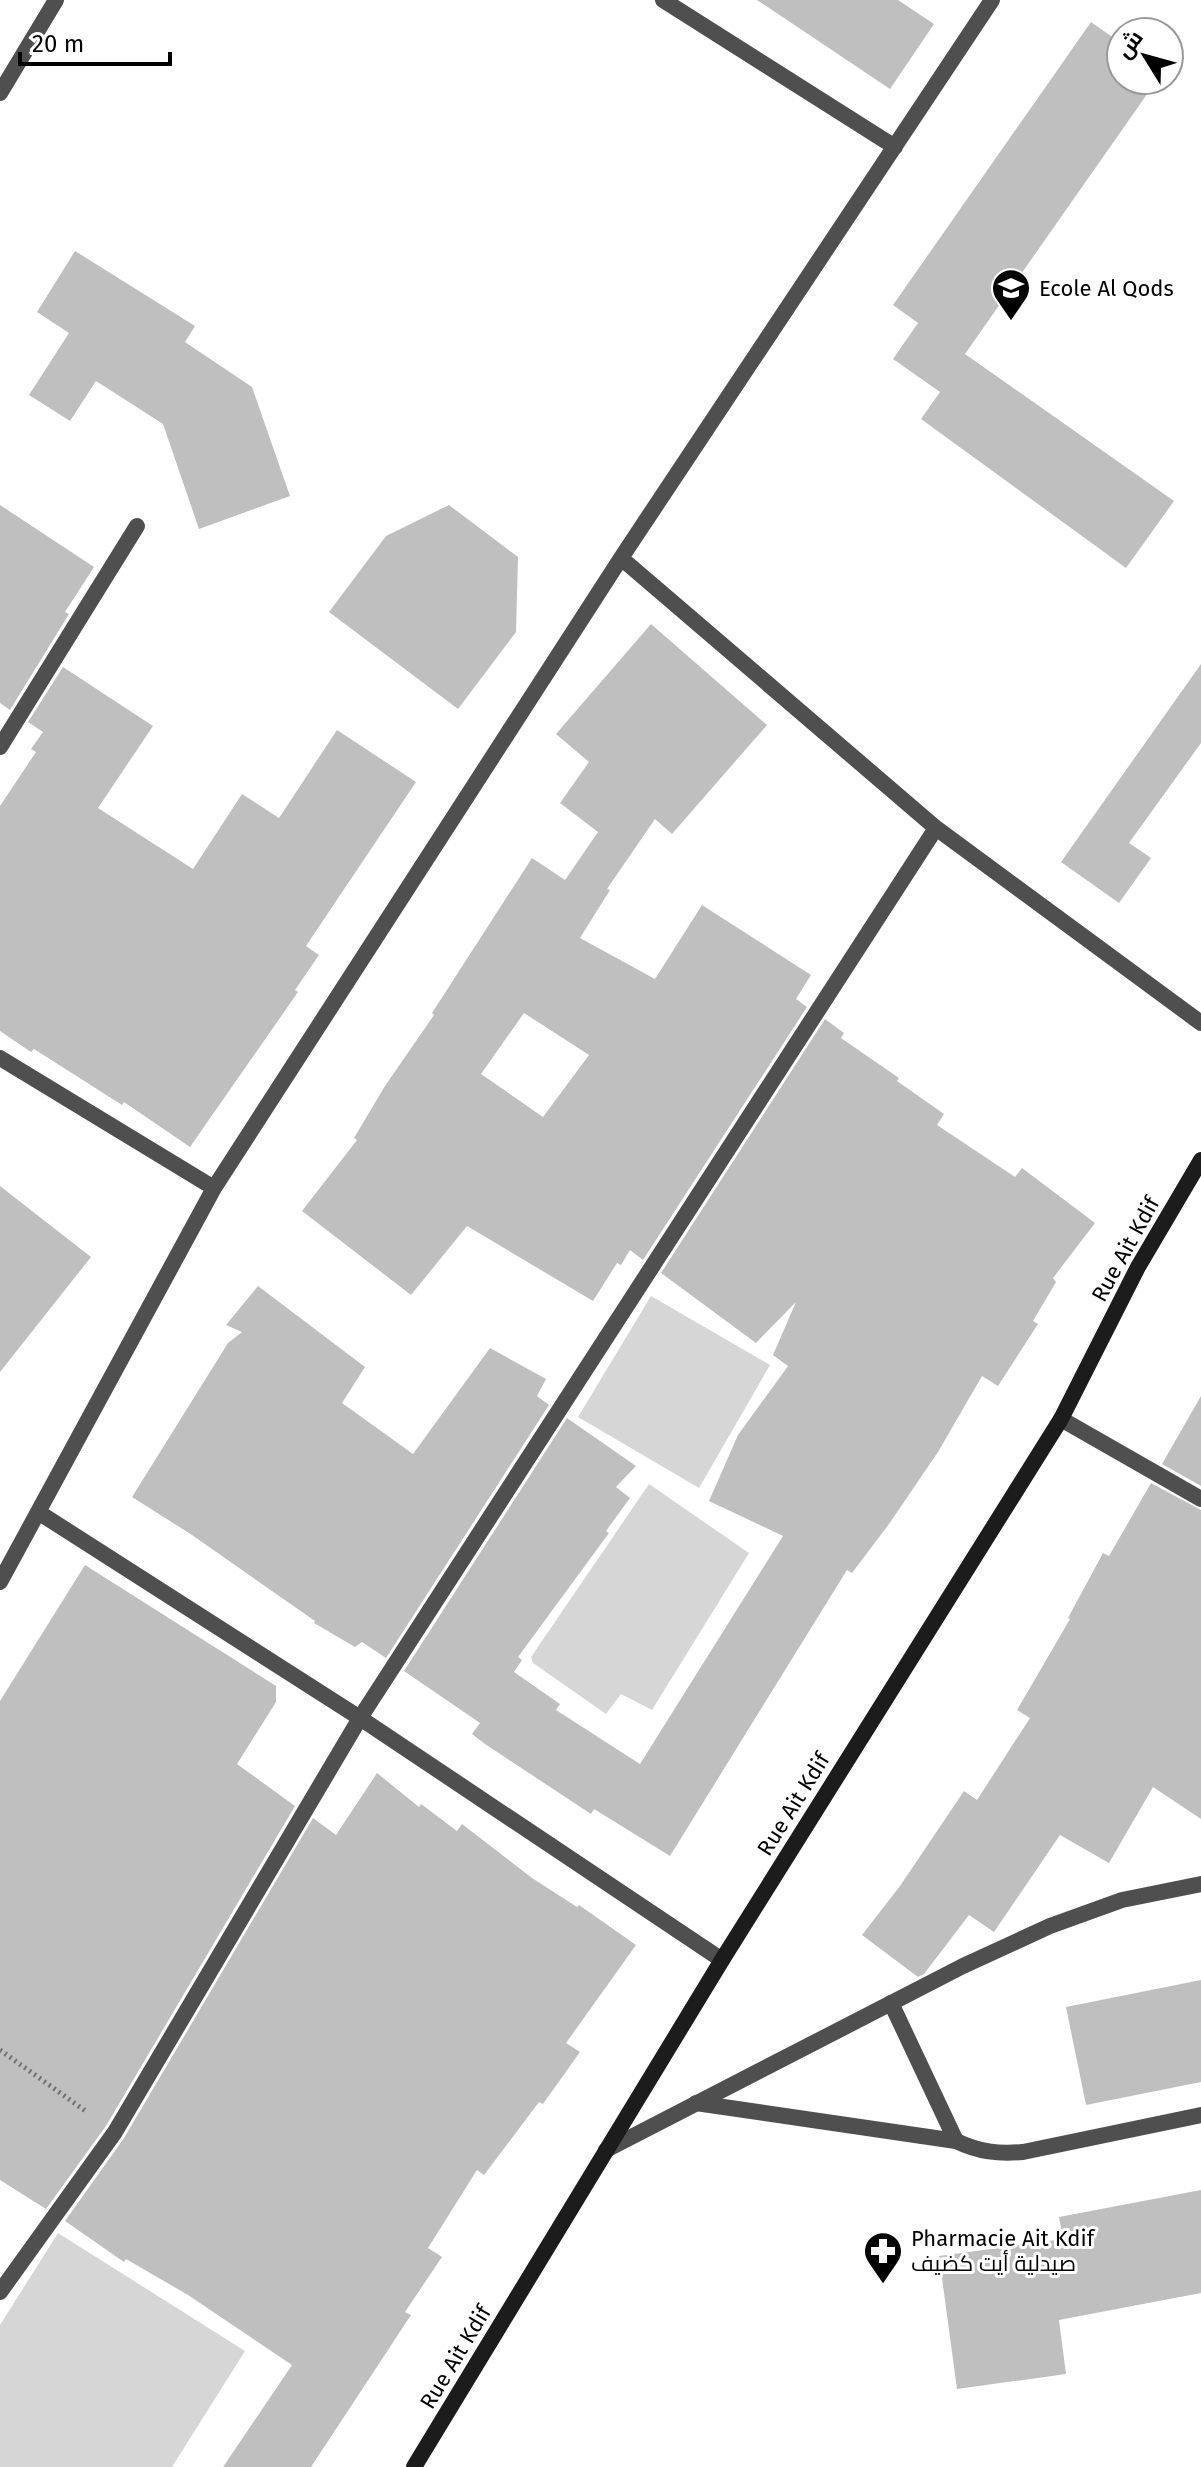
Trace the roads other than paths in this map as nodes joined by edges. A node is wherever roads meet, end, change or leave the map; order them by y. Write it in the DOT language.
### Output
graph roads {
  1 [pos="56,0"];
  2 [pos="663,0"];
  3 [pos="992,0"];
  4 [pos="0,93"];
  5 [pos="895,147"];
  6 [pos="137,526"];
  7 [pos="621,558"];
  8 [pos="0,747"];
  9 [pos="936,828"];
  10 [pos="1201,1023"];
  11 [pos="0,1058"];
  12 [pos="1201,1160"];
  13 [pos="214,1188"];
  14 [pos="1061,1419"];
  15 [pos="1201,1499"];
  16 [pos="38,1512"];
  17 [pos="0,1582"];
  18 [pos="360,1718"];
  19 [pos="1201,1884"];
  20 [pos="722,1960"];
  21 [pos="891,2003"];
  22 [pos="696,2103"];
  23 [pos="1201,2115"];
  24 [pos="956,2141"];
  25 [pos="606,2150"];
  26 [pos="0,2292"];
  27 [pos="414,2467"];
  1 -- 4 [label="street"];
  2 -- 5 [label="street"];
  3 -- 5 [label="street"];
  5 -- 7 [label="street"];
  6 -- 8 [label="street"];
  7 -- 9 [label="street"];
  7 -- 13 [label="street"];
  9 -- 10 [label="street"];
  9 -- 18 [label="street"];
  11 -- 13 [label="street"];
  12 -- 14 [label="street, Rue Ait Kdif"];
  13 -- 16 [label="street"];
  14 -- 15 [label="street"];
  14 -- 20 [label="street, Rue Ait Kdif"];
  16 -- 17 [label="street"];
  16 -- 18 [label="street"];
  18 -- 20 [label="street"];
  18 -- 26 [label="street"];
  19 -- 21 [label="street"];
  20 -- 25 [label="street, Rue Ait Kdif"];
  21 -- 22 [label="street"];
  21 -- 24 [label="street"];
  22 -- 24 [label="street"];
  22 -- 25 [label="street"];
  23 -- 24 [label="street"];
  25 -- 27 [label="street, Rue Ait Kdif"];
}
